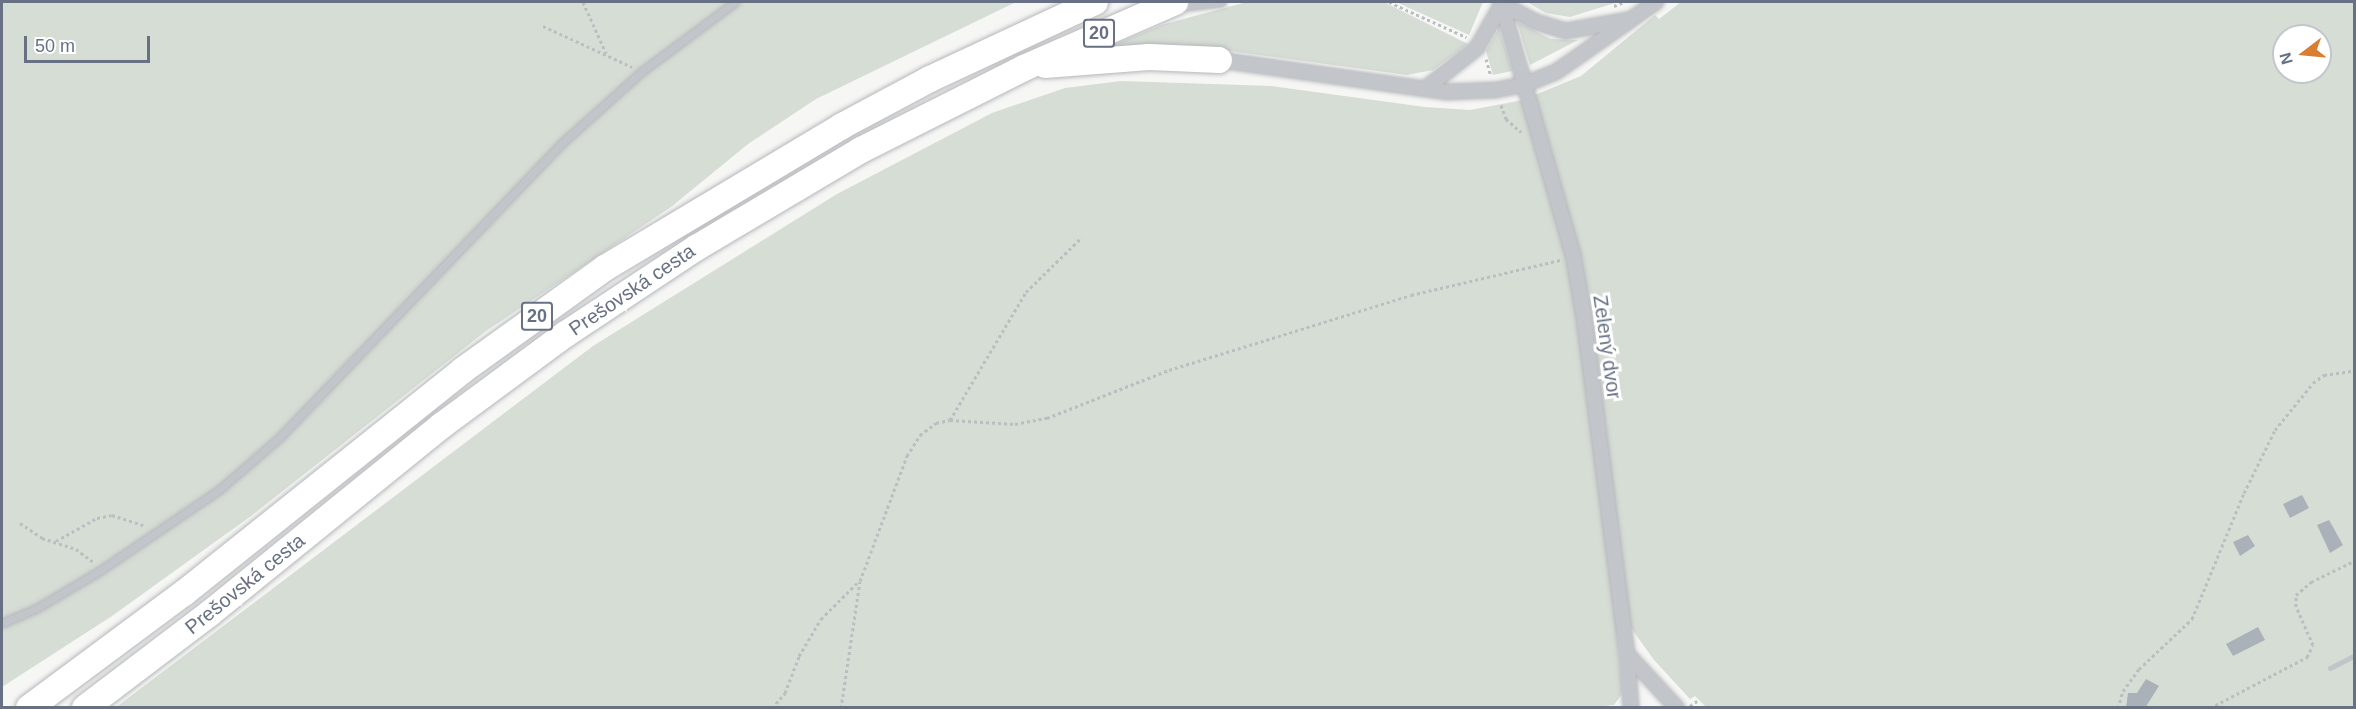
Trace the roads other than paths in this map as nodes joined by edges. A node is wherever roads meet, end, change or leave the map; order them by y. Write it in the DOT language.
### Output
graph roads {
  1 [pos="735,2"];
  2 [pos="1095,2"];
  3 [pos="1222,2"];
  4 [pos="1656,2"];
  5 [pos="1501,3"];
  6 [pos="1167,5"];
  7 [pos="1635,18"];
  8 [pos="1219,60"];
  9 [pos="1024,68"];
  10 [pos="1526,84"];
  11 [pos="1425,89"];
  12 [pos="2,623"];
  13 [pos="1628,654"];
  14 [pos="29,708"];
  15 [pos="85,708"];
  16 [pos="1631,708"];
  17 [pos="1677,708"];
  1 -- 12 [label="lane"];
  2 -- 14 [label="highway, Prešovská cesta / 20"];
  3 -- 6 [label="lane"];
  4 -- 7 [label="street"];
  5 -- 7 [label="street"];
  5 -- 10 [label="street, Zelený dvor"];
  5 -- 11 [label="street"];
  6 -- 9 [label="highway, Prešovská cesta / 20"];
  7 -- 10 [label="street"];
  8 -- 9 [label="highway"];
  8 -- 11 [label="street"];
  9 -- 15 [label="highway, Prešovská cesta / 20"];
  10 -- 11 [label="street"];
  10 -- 13 [label="street, Zelený dvor"];
  13 -- 16 [label="street, Zelený dvor"];
  13 -- 17 [label="street"];
}
